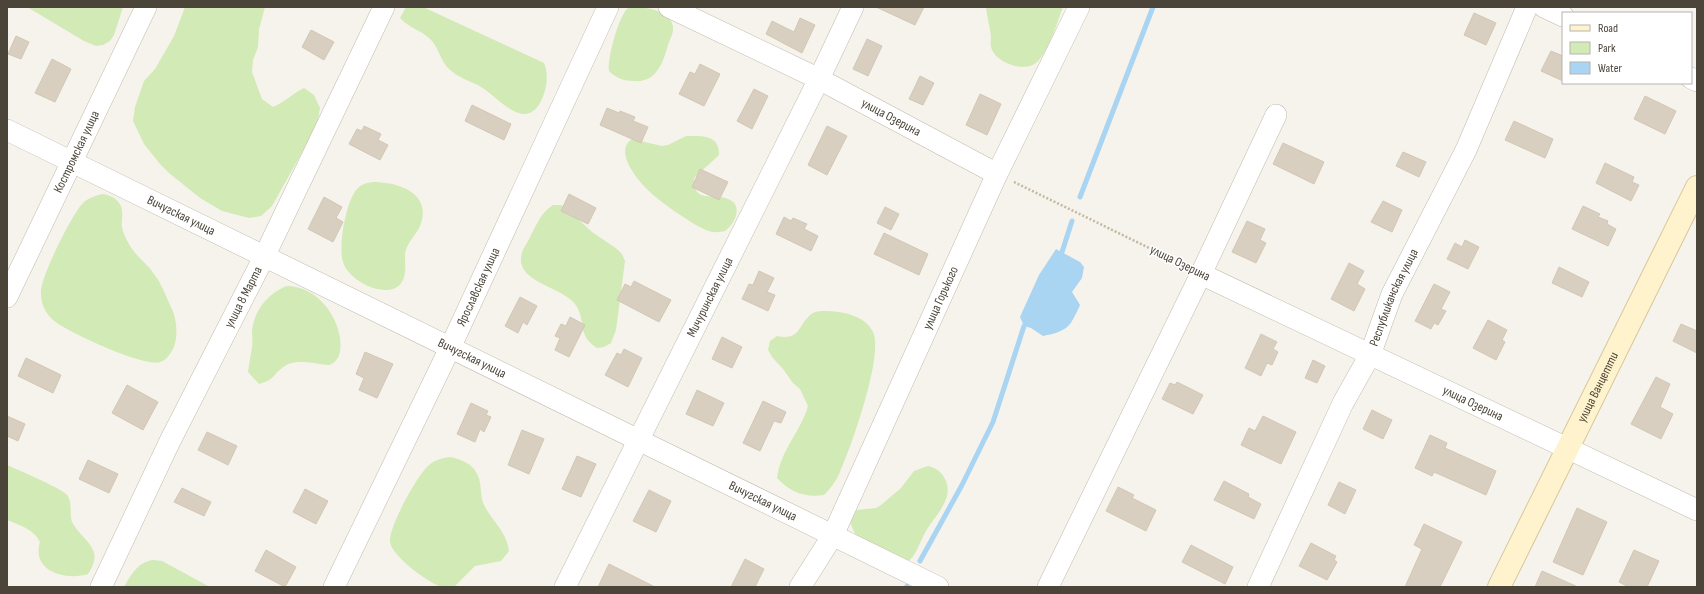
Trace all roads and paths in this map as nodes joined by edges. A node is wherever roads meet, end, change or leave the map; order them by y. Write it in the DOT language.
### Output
graph roads {
  1 [pos="146,7"];
  2 [pos="384,7"];
  3 [pos="608,7"];
  4 [pos="669,7"];
  5 [pos="853,7"];
  6 [pos="1079,7"];
  7 [pos="1527,7"];
  8 [pos="1544,7"];
  9 [pos="1562,16"];
  10 [pos="818,79"];
  11 [pos="1276,115"];
  12 [pos="7,130"];
  13 [pos="72,161"];
  14 [pos="997,174"];
  15 [pos="1697,187"];
  16 [pos="264,257"];
  17 [pos="1202,274"];
  18 [pos="7,297"];
  19 [pos="450,348"];
  20 [pos="1370,355"];
  21 [pos="638,439"];
  22 [pos="1567,449"];
  23 [pos="1697,510"];
  24 [pos="833,535"];
  25 [pos="101,587"];
  26 [pos="334,587"];
  27 [pos="565,587"];
  28 [pos="800,587"];
  29 [pos="938,587"];
  30 [pos="1048,587"];
  31 [pos="1258,587"];
  32 [pos="1499,587"];
  1 -- 13 [label="street, Костромская улица"];
  2 -- 16 [label="street, улица 8 Марта"];
  3 -- 19 [label="street, Ярославская улица"];
  4 -- 10 [label="street, улица Озерина"];
  5 -- 10 [label="street, Мичуринская улица"];
  6 -- 14 [label="street, улица Горького"];
  7 -- 20 [label="street, Республиканская улица"];
  8 -- 9 [label="street"];
  10 -- 14 [label="street, улица Озерина"];
  10 -- 21 [label="street, Мичуринская улица"];
  11 -- 17 [label="street"];
  12 -- 13 [label="street, Вичугская улица"];
  13 -- 16 [label="street, Вичугская улица"];
  13 -- 18 [label="street, Костромская улица"];
  14 -- 17 [label="path, улица Озерина"];
  14 -- 24 [label="street, улица Горького"];
  15 -- 22 [label="street, улица Ванцетти"];
  16 -- 19 [label="street, Вичугская улица"];
  16 -- 25 [label="street, улица 8 Марта"];
  17 -- 20 [label="street, улица Озерина"];
  17 -- 30 [label="street"];
  19 -- 21 [label="street, Вичугская улица"];
  19 -- 26 [label="street, Ярославская улица"];
  20 -- 22 [label="street, улица Озерина"];
  20 -- 31 [label="street, Республиканская улица"];
  21 -- 24 [label="street, Вичугская улица"];
  21 -- 27 [label="street, Мичуринская улица"];
  22 -- 23 [label="street, улица Озерина"];
  22 -- 32 [label="street, улица Ванцетти"];
  24 -- 28 [label="street, улица Горького"];
  24 -- 29 [label="street, Вичугская улица"];
}
